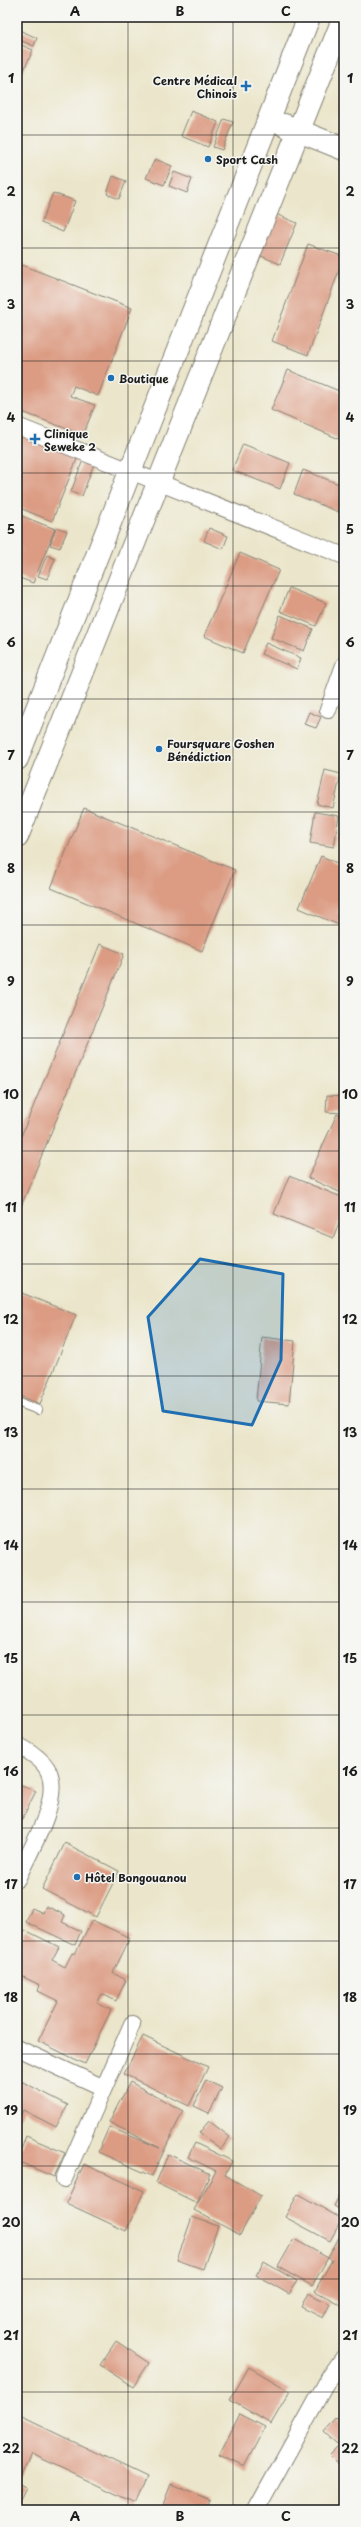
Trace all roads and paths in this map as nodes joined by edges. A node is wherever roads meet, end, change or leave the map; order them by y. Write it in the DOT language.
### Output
graph roads {
  1 [pos="309,17"];
  2 [pos="344,17"];
  3 [pos="269,119"];
  4 [pos="298,130"];
  5 [pos="344,149"];
  6 [pos="17,426"];
  7 [pos="130,471"];
  8 [pos="157,483"];
  9 [pos="344,556"];
  10 [pos="344,665"];
  11 [pos="328,710"];
  12 [pos="17,759"];
  13 [pos="17,837"];
  14 [pos="17,1402"];
  15 [pos="38,1410"];
  16 [pos="17,1745"];
  17 [pos="17,1878"];
  18 [pos="132,2024"];
  19 [pos="17,2048"];
  20 [pos="104,2088"];
  21 [pos="64,2179"];
  22 [pos="344,2357"];
  23 [pos="256,2510"];
  1 -- 3 [label="main road"];
  2 -- 4 [label="main road"];
  3 -- 4 [label="main road"];
  3 -- 7 [label="main road"];
  4 -- 5 [label="main road"];
  4 -- 8 [label="main road"];
  6 -- 7 [label="street"];
  7 -- 8 [label="street"];
  7 -- 12 [label="main road"];
  8 -- 9 [label="street"];
  8 -- 13 [label="main road"];
  10 -- 11 [label="street"];
  14 -- 15 [label="lane"];
  16 -- 17 [label="street"];
  18 -- 20 [label="street"];
  19 -- 20 [label="street"];
  20 -- 21 [label="street"];
  22 -- 23 [label="street"];
}
